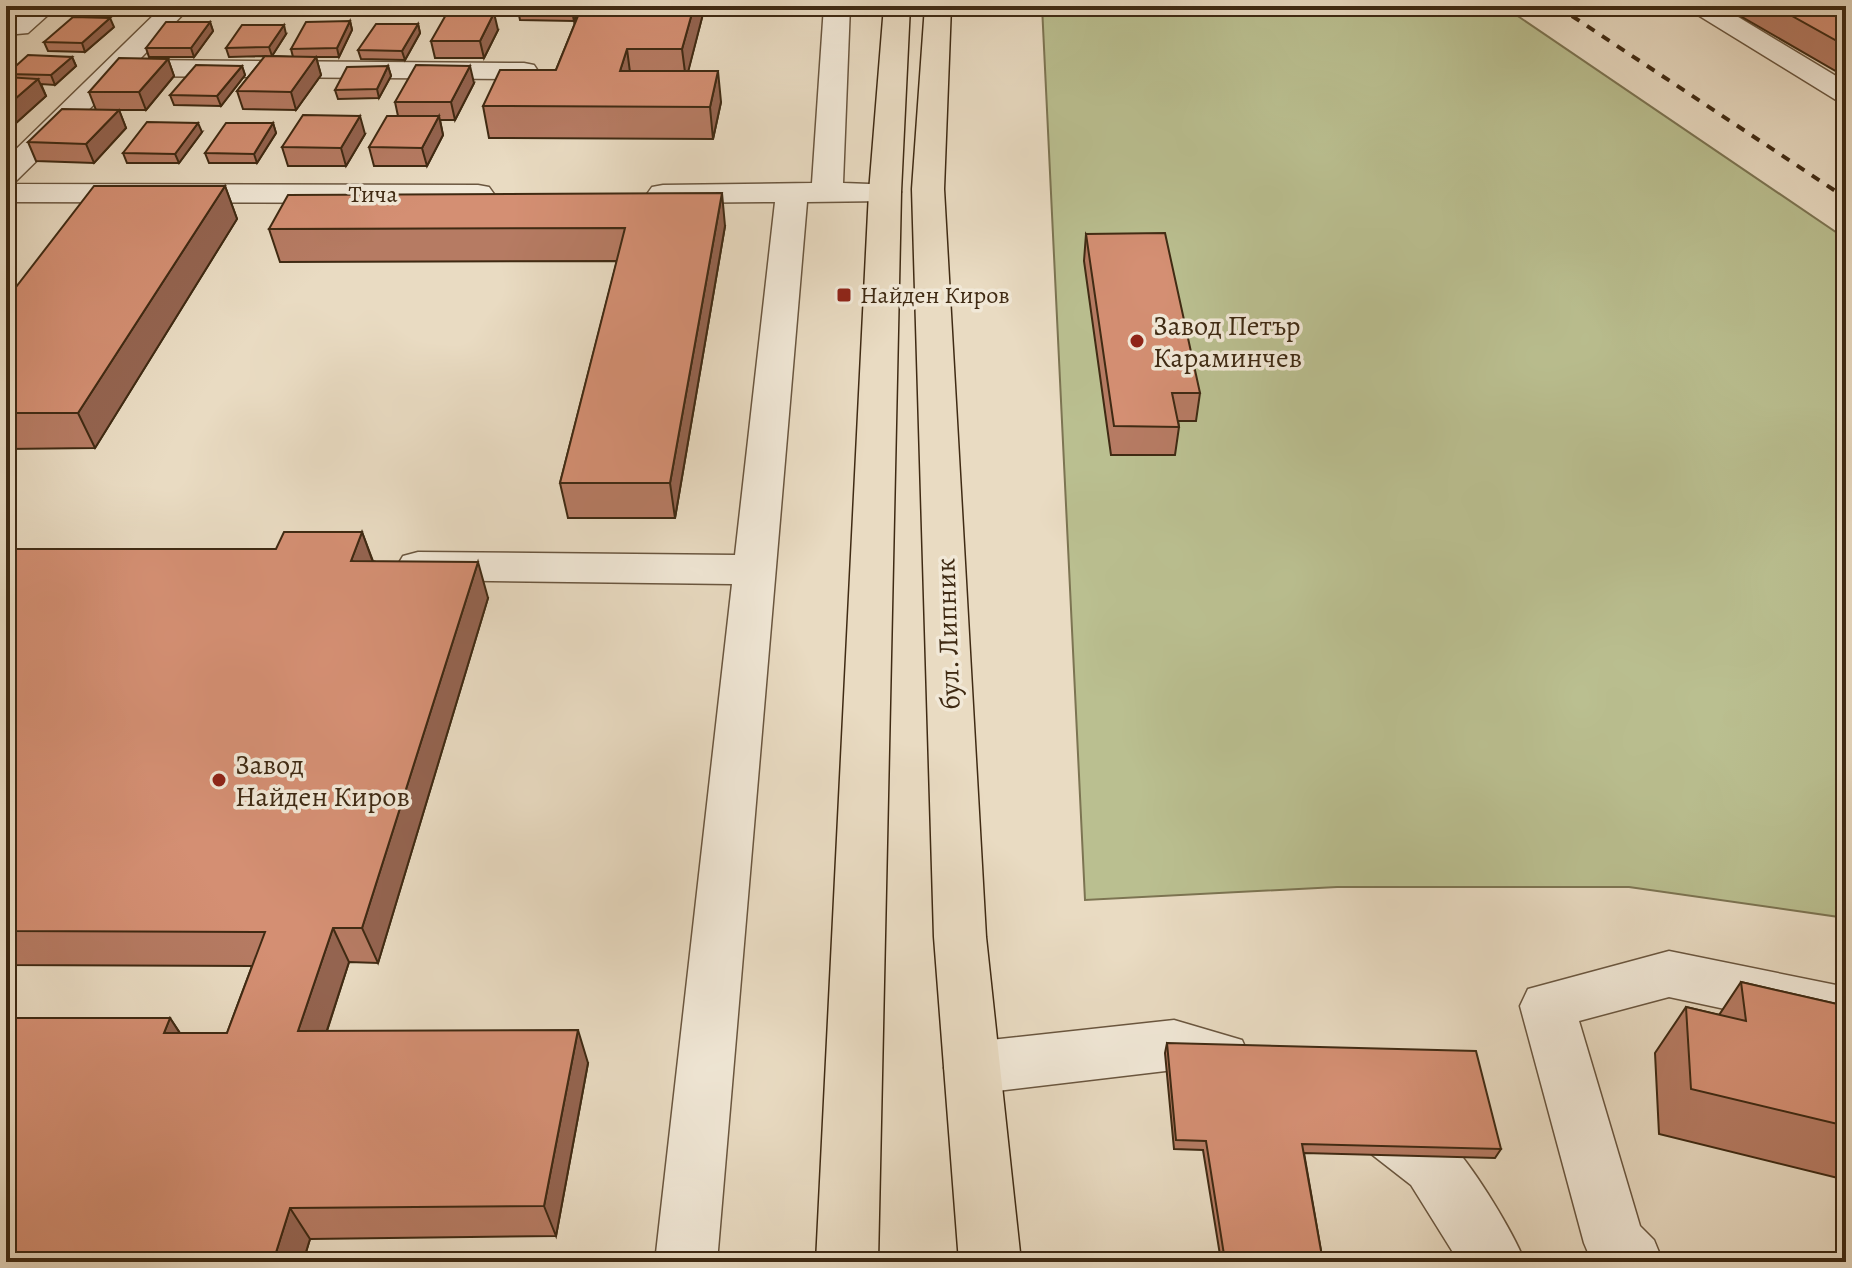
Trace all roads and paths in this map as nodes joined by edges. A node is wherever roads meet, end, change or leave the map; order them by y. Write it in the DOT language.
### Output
graph roads {
  1 [pos="45,6"];
  2 [pos="178,6"];
  3 [pos="837,6"];
  4 [pos="897,6"];
  5 [pos="938,6"];
  6 [pos="1702,6"];
  7 [pos="6,27"];
  8 [pos="116,68"];
  9 [pos="524,71"];
  10 [pos="1846,94"];
  11 [pos="6,176"];
  12 [pos="885,192"];
  13 [pos="6,193"];
  14 [pos="809,193"];
  15 [pos="501,194"];
  16 [pos="627,194"];
  17 [pos="373,566"];
  18 [pos="756,570"];
  19 [pos="1846,1011"];
  20 [pos="972,1068"];
  21 [pos="1267,1070"];
  22 [pos="1328,1087"];
  23 [pos="686,1262"];
  24 [pos="847,1262"];
  25 [pos="990,1262"];
  26 [pos="1494,1262"];
  27 [pos="1632,1262"];
  1 -- 7 [label="street"];
  2 -- 8 [label="street"];
  3 -- 14 [label="street"];
  4 -- 12 [label="main road"];
  5 -- 20 [label="main road, бул. Липник"];
  6 -- 10 [label="street"];
  8 -- 9 [label="street"];
  8 -- 11 [label="street"];
  12 -- 14 [label="street"];
  12 -- 24 [label="main road"];
  13 -- 15 [label="street, Тича"];
  14 -- 16 [label="street"];
  14 -- 18 [label="street"];
  17 -- 18 [label="street"];
  18 -- 23 [label="street"];
  19 -- 27 [label="street"];
  20 -- 21 [label="street"];
  20 -- 25 [label="main road, бул. Липник"];
  22 -- 26 [label="street"];
}
